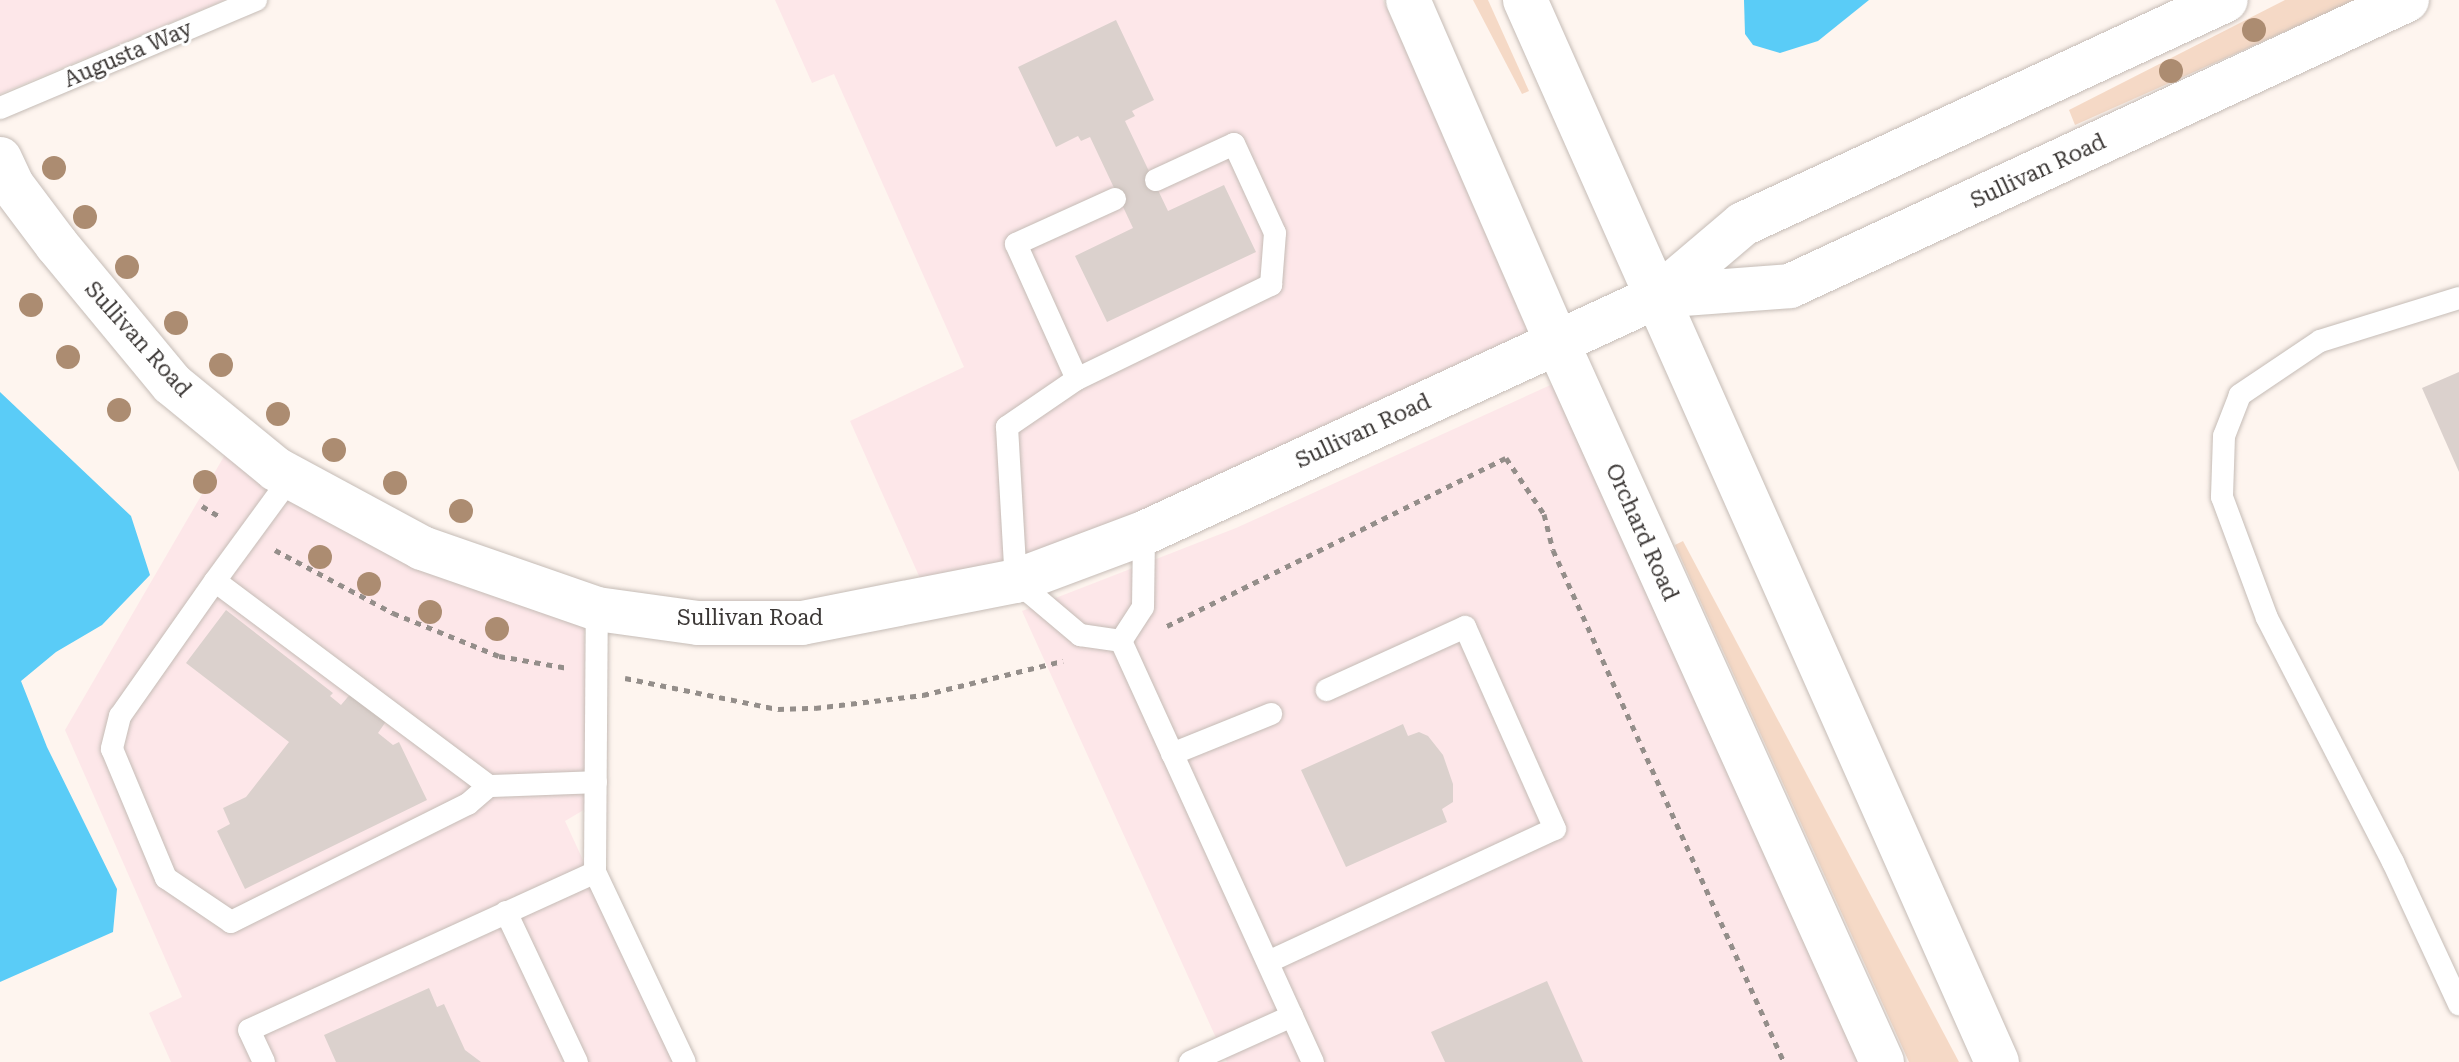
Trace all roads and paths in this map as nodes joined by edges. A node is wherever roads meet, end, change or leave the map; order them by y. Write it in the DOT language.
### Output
graph roads {
  1 [pos="256,0"];
  2 [pos="1408,0"];
  3 [pos="1525,0"];
  4 [pos="2226,0"];
  5 [pos="2407,0"];
  6 [pos="0,108"];
  7 [pos="0,159"];
  8 [pos="1156,180"];
  9 [pos="1115,199"];
  10 [pos="1658,296"];
  11 [pos="2459,298"];
  12 [pos="1556,340"];
  13 [pos="1077,379"];
  14 [pos="1506,458"];
  15 [pos="291,477"];
  16 [pos="1144,533"];
  17 [pos="215,581"];
  18 [pos="1016,581"];
  19 [pos="597,609"];
  20 [pos="1121,641"];
  21 [pos="1327,690"];
  22 [pos="1271,714"];
  23 [pos="1172,754"];
  24 [pos="596,782"];
  25 [pos="489,786"];
  26 [pos="595,872"];
  27 [pos="506,912"];
  28 [pos="1268,962"];
  29 [pos="2459,1004"];
  30 [pos="1292,1016"];
  31 [pos="264,1062"];
  32 [pos="577,1062"];
  33 [pos="685,1062"];
  34 [pos="1190,1062"];
  35 [pos="1313,1062"];
  36 [pos="1784,1062"];
  37 [pos="1882,1062"];
  38 [pos="1997,1062"];
  1 -- 6 [label="lane, Augusta Way"];
  2 -- 12 [label="street, Orchard Road"];
  3 -- 10 [label="street"];
  4 -- 10 [label="street, Sullivan Road"];
  5 -- 10 [label="street, Sullivan Road"];
  7 -- 15 [label="street, Sullivan Road"];
  8 -- 13 [label="lane"];
  9 -- 13 [label="lane"];
  10 -- 12 [label="street, Sullivan Road"];
  10 -- 38 [label="street"];
  11 -- 29 [label="lane"];
  12 -- 16 [label="street, Sullivan Road"];
  12 -- 37 [label="street, Orchard Road"];
  13 -- 18 [label="lane"];
  14 -- 36 [label="path"];
  15 -- 17 [label="lane"];
  15 -- 19 [label="street, Sullivan Road"];
  16 -- 18 [label="street, Sullivan Road"];
  16 -- 20 [label="lane"];
  17 -- 25 [label="lane"];
  17 -- 25 [label="lane"];
  18 -- 19 [label="street, Sullivan Road"];
  18 -- 20 [label="lane"];
  19 -- 24 [label="lane"];
  20 -- 23 [label="lane"];
  21 -- 28 [label="lane"];
  22 -- 23 [label="lane"];
  23 -- 28 [label="lane"];
  24 -- 25 [label="lane"];
  24 -- 26 [label="lane"];
  26 -- 27 [label="lane"];
  26 -- 33 [label="lane"];
  27 -- 31 [label="lane"];
  27 -- 32 [label="lane"];
  28 -- 30 [label="lane"];
  30 -- 34 [label="lane"];
  30 -- 35 [label="lane"];
}
